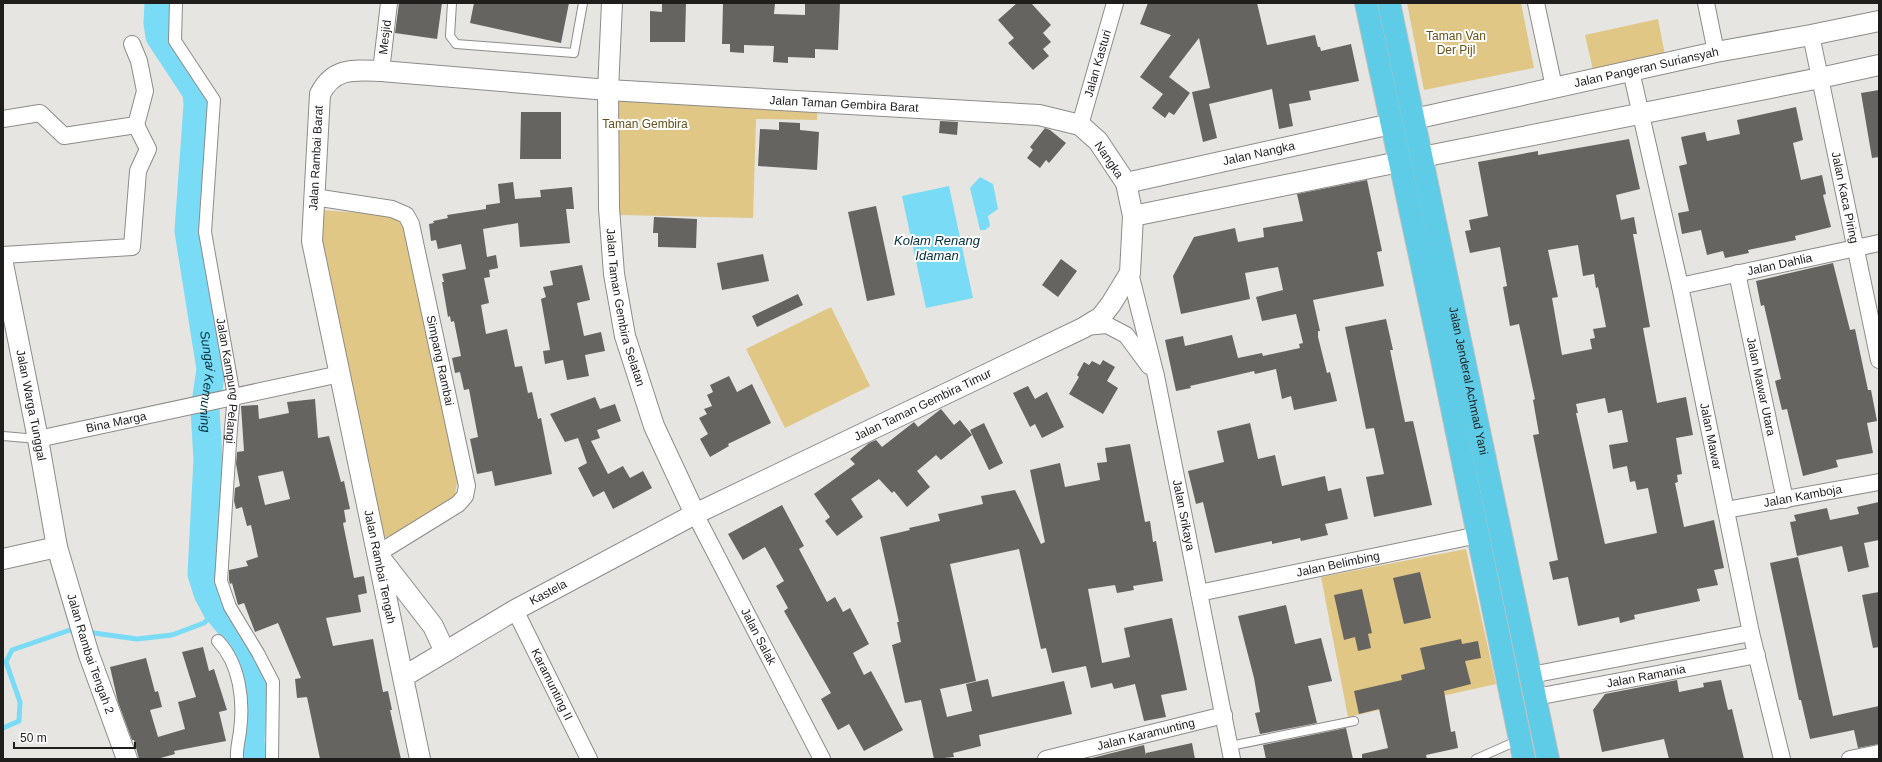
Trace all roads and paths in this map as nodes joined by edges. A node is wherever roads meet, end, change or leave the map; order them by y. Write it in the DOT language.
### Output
graph roads {
  1 [pos="176,3"];
  2 [pos="389,3"];
  3 [pos="452,3"];
  4 [pos="583,3"];
  5 [pos="612,3"];
  6 [pos="1115,3"];
  7 [pos="1366,3"];
  8 [pos="1389,3"];
  9 [pos="1536,3"];
  10 [pos="1706,3"];
  11 [pos="1879,21"];
  12 [pos="1811,35"];
  13 [pos="132,44"];
  14 [pos="1716,52"];
  15 [pos="1879,65"];
  16 [pos="381,71"];
  17 [pos="1631,71"];
  18 [pos="1820,78"];
  19 [pos="1554,87"];
  20 [pos="608,90"];
  21 [pos="1641,114"];
  22 [pos="3,119"];
  23 [pos="1414,119"];
  24 [pos="1391,124"];
  25 [pos="136,125"];
  26 [pos="1080,125"];
  27 [pos="1422,157"];
  28 [pos="1399,162"];
  29 [pos="1126,184"];
  30 [pos="314,197"];
  31 [pos="1133,216"];
  32 [pos="1879,243"];
  33 [pos="1856,248"];
  34 [pos="3,255"];
  35 [pos="3,264"];
  36 [pos="1130,272"];
  37 [pos="1737,273"];
  38 [pos="1680,286"];
  39 [pos="1083,328"];
  40 [pos="1879,360"];
  41 [pos="340,374"];
  42 [pos="1156,376"];
  43 [pos="233,396"];
  44 [pos="3,436"];
  45 [pos="38,439"];
  46 [pos="1879,482"];
  47 [pos="1786,500"];
  48 [pos="1726,510"];
  49 [pos="695,514"];
  50 [pos="1478,535"];
  51 [pos="57,547"];
  52 [pos="377,554"];
  53 [pos="3,559"];
  54 [pos="1199,593"];
  55 [pos="515,610"];
  56 [pos="1752,633"];
  57 [pos="218,641"];
  58 [pos="445,652"];
  59 [pos="1757,655"];
  60 [pos="1531,675"];
  61 [pos="404,677"];
  62 [pos="1536,697"];
  63 [pos="1224,715"];
  64 [pos="1354,721"];
  65 [pos="1522,749"];
  66 [pos="1231,753"];
  67 [pos="1879,753"];
  68 [pos="128,759"];
  69 [pos="237,759"];
  70 [pos="272,759"];
  71 [pos="420,759"];
  72 [pos="589,759"];
  73 [pos="822,759"];
  74 [pos="1046,759"];
  75 [pos="1476,759"];
  76 [pos="1548,759"];
  77 [pos="1782,759"];
  78 [pos="1850,759"];
  1 -- 43 [label="street, Jalan Kampung Pelangi"];
  2 -- 16 [label="street, Mesjid"];
  3 -- 4 [label="lane"];
  5 -- 20 [label="street, Jalan Taman Gembira Selatan"];
  6 -- 26 [label="street, Jalan Kasturi"];
  7 -- 24 [label="highway, Jalan Jenderal Achmad Yani"];
  8 -- 23 [label="highway, Jalan Jenderal Achmad Yani"];
  9 -- 19 [label="street"];
  10 -- 14 [label="street"];
  11 -- 12 [label="street, Jalan Pangeran Suriansyah"];
  12 -- 14 [label="street, Jalan Pangeran Suriansyah"];
  12 -- 18 [label="street, Jalan Kaca Piring"];
  13 -- 25 [label="street"];
  14 -- 17 [label="street, Jalan Pangeran Suriansyah"];
  15 -- 18 [label="street"];
  16 -- 20 [label="street, Jalan Rambai Barat"];
  16 -- 30 [label="street, Jalan Rambai Barat"];
  17 -- 19 [label="street, Jalan Pangeran Suriansyah"];
  17 -- 21 [label="street, Jalan Mawar"];
  18 -- 21 [label="street"];
  18 -- 33 [label="street, Jalan Kaca Piring"];
  19 -- 23 [label="street, Jalan Pangeran Suriansyah"];
  20 -- 26 [label="street, Jalan Taman Gembira Barat"];
  20 -- 49 [label="street, Jalan Taman Gembira Selatan"];
  21 -- 27 [label="street"];
  21 -- 38 [label="street, Jalan Mawar"];
  22 -- 25 [label="street"];
  23 -- 27 [label="highway, Jalan Jenderal Achmad Yani"];
  24 -- 28 [label="highway, Jalan Jenderal Achmad Yani"];
  24 -- 29 [label="street, Jalan Nangka"];
  25 -- 34 [label="street"];
  26 -- 29 [label="street, Nangka"];
  27 -- 60 [label="highway, Jalan Jenderal Achmad Yani"];
  28 -- 31 [label="street"];
  28 -- 50 [label="highway, Jalan Jenderal Achmad Yani"];
  29 -- 31 [label="street, Nangka"];
  30 -- 41 [label="street, Jalan Rambai Barat"];
  30 -- 52 [label="street, Simpang Rambai"];
  31 -- 36 [label="street, Nangka"];
  32 -- 33 [label="street, Jalan Dahlia"];
  33 -- 37 [label="street, Jalan Dahlia"];
  33 -- 40 [label="street, Jalan Kaca Piring"];
  35 -- 45 [label="street, Jalan Warga Tunggal"];
  36 -- 39 [label="street, Jalan Taman Gembira Timur"];
  36 -- 42 [label="street, Jalan Srikaya"];
  37 -- 38 [label="street, Jalan Dahlia"];
  37 -- 47 [label="street, Jalan Mawar Utara"];
  38 -- 48 [label="street, Jalan Mawar"];
  39 -- 42 [label="street"];
  39 -- 49 [label="street, Jalan Taman Gembira Timur"];
  41 -- 43 [label="street"];
  41 -- 52 [label="street, Jalan Rambai Tengah"];
  42 -- 54 [label="street, Jalan Srikaya"];
  43 -- 45 [label="street, Bina Marga"];
  43 -- 70 [label="street, Jalan Kampung Pelangi"];
  44 -- 45 [label="lane"];
  45 -- 51 [label="street, Jalan Warga Tunggal"];
  46 -- 47 [label="street, Jalan Kamboja"];
  47 -- 48 [label="street, Jalan Kamboja"];
  48 -- 56 [label="street, Jalan Mawar"];
  49 -- 55 [label="street, Kastela"];
  49 -- 73 [label="street, Jalan Salak"];
  50 -- 54 [label="street, Jalan Belimbing"];
  50 -- 65 [label="highway, Jalan Jenderal Achmad Yani"];
  51 -- 53 [label="street"];
  51 -- 68 [label="street, Jalan Rambai Tengah 2"];
  52 -- 58 [label="street"];
  52 -- 61 [label="street, Jalan Rambai Tengah"];
  54 -- 63 [label="street, Jalan Srikaya"];
  55 -- 58 [label="street, Kastela"];
  55 -- 72 [label="street, Karamunting II"];
  56 -- 59 [label="street, Jalan Mawar"];
  56 -- 60 [label="street, Jalan Ramania"];
  57 -- 69 [label="street"];
  58 -- 61 [label="street, Kastela"];
  59 -- 62 [label="street, Jalan Ramania"];
  59 -- 77 [label="street, Jalan Mawar"];
  60 -- 62 [label="highway, Jalan Jenderal Achmad Yani"];
  61 -- 71 [label="street, Jalan Rambai Tengah"];
  62 -- 76 [label="highway, Jalan Jenderal Achmad Yani"];
  63 -- 66 [label="street, Jalan Srikaya"];
  63 -- 74 [label="street, Jalan Karamunting"];
  64 -- 66 [label="lane"];
  65 -- 75 [label="lane"];
  67 -- 78 [label="street"];
}
